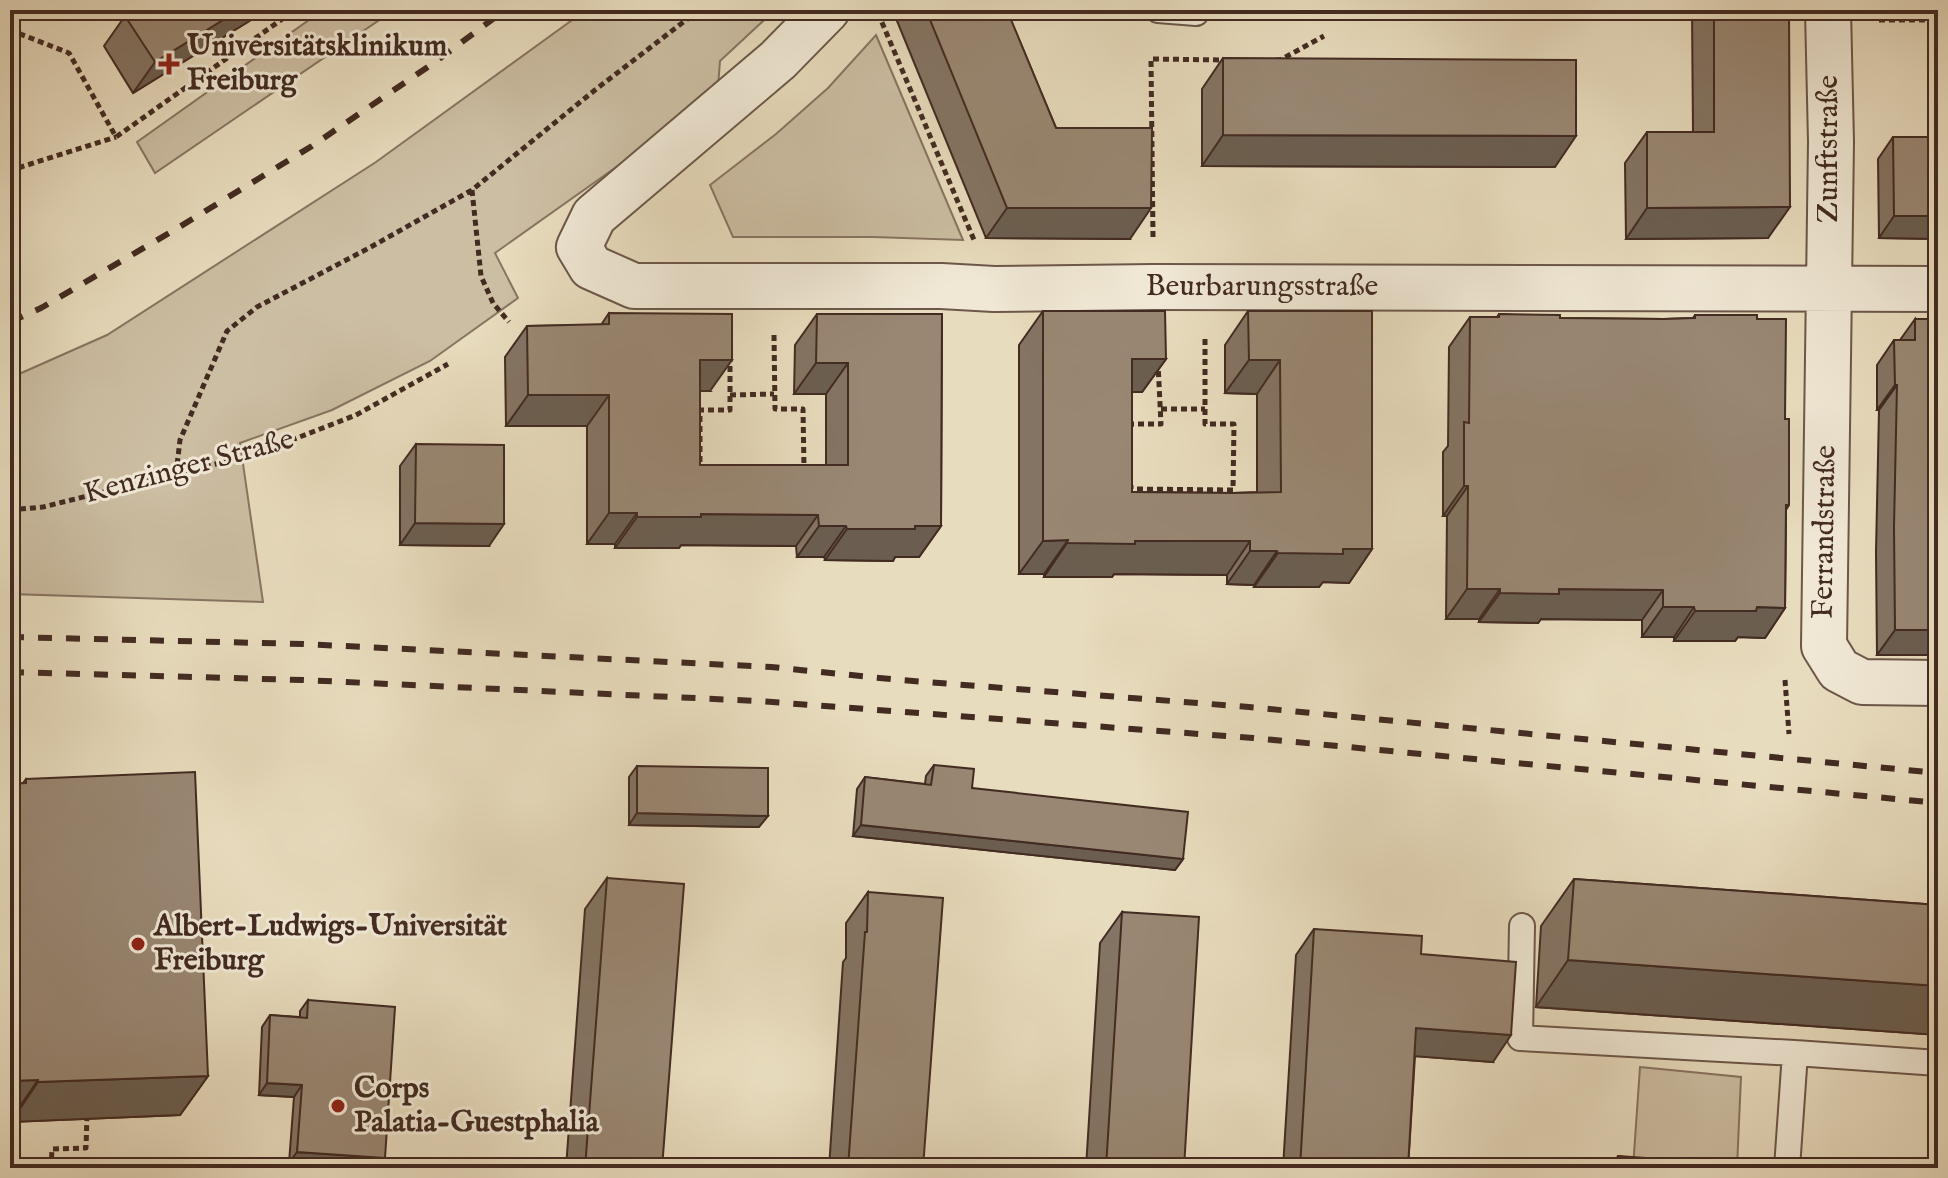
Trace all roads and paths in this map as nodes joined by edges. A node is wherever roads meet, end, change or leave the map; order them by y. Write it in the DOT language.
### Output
graph roads {
  1 [pos="295,10"];
  2 [pos="699,10"];
  3 [pos="827,10"];
  4 [pos="876,10"];
  5 [pos="1158,10"];
  6 [pos="1196,13"];
  7 [pos="1828,15"];
  8 [pos="1938,20"];
  9 [pos="10,30"];
  10 [pos="1324,36"];
  11 [pos="1237,60"];
  12 [pos="1265,60"];
  13 [pos="116,137"];
  14 [pos="10,173"];
  15 [pos="472,190"];
  16 [pos="729,286"];
  17 [pos="773,286"];
  18 [pos="1153,287"];
  19 [pos="1204,287"];
  20 [pos="1828,288"];
  21 [pos="994,289"];
  22 [pos="1938,289"];
  23 [pos="509,322"];
  24 [pos="1158,363"];
  25 [pos="448,364"];
  26 [pos="774,394"];
  27 [pos="730,395"];
  28 [pos="1161,409"];
  29 [pos="1205,409"];
  30 [pos="1131,437"];
  31 [pos="176,474"];
  32 [pos="804,475"];
  33 [pos="700,476"];
  34 [pos="1131,476"];
  35 [pos="10,510"];
  36 [pos="1785,677"];
  37 [pos="1938,683"];
  38 [pos="1789,734"];
  39 [pos="1522,926"];
  40 [pos="1795,1053"];
  41 [pos="1938,1063"];
  42 [pos="87,1115"];
  43 [pos="51,1168"];
  44 [pos="1787,1168"];
  1 -- 13 [label="path"];
  2 -- 15 [label="path"];
  3 -- 16 [label="street, Beurbarungsstraße"];
  4 -- 21 [label="path"];
  5 -- 6 [label="lane"];
  7 -- 8 [label="path"];
  7 -- 20 [label="street, Zunftstraße"];
  9 -- 13 [label="path"];
  10 -- 12 [label="path"];
  11 -- 18 [label="path"];
  13 -- 14 [label="path"];
  15 -- 23 [label="path"];
  15 -- 31 [label="path"];
  16 -- 17 [label="street, Beurbarungsstraße"];
  16 -- 27 [label="path"];
  17 -- 21 [label="street, Beurbarungsstraße"];
  17 -- 26 [label="path"];
  18 -- 19 [label="street, Beurbarungsstraße"];
  18 -- 21 [label="street, Beurbarungsstraße"];
  19 -- 20 [label="street, Beurbarungsstraße"];
  19 -- 29 [label="path"];
  20 -- 22 [label="street, Beurbarungsstraße"];
  20 -- 37 [label="street, Ferrandstraße"];
  24 -- 28 [label="path"];
  25 -- 31 [label="path, Kenzinger Straße"];
  26 -- 27 [label="path"];
  26 -- 32 [label="path"];
  27 -- 33 [label="path"];
  28 -- 29 [label="path"];
  28 -- 30 [label="path"];
  29 -- 34 [label="path"];
  31 -- 35 [label="path, Kenzinger Straße"];
  36 -- 38 [label="path"];
  39 -- 40 [label="lane"];
  40 -- 41 [label="lane"];
  40 -- 44 [label="lane"];
  42 -- 43 [label="path"];
}
